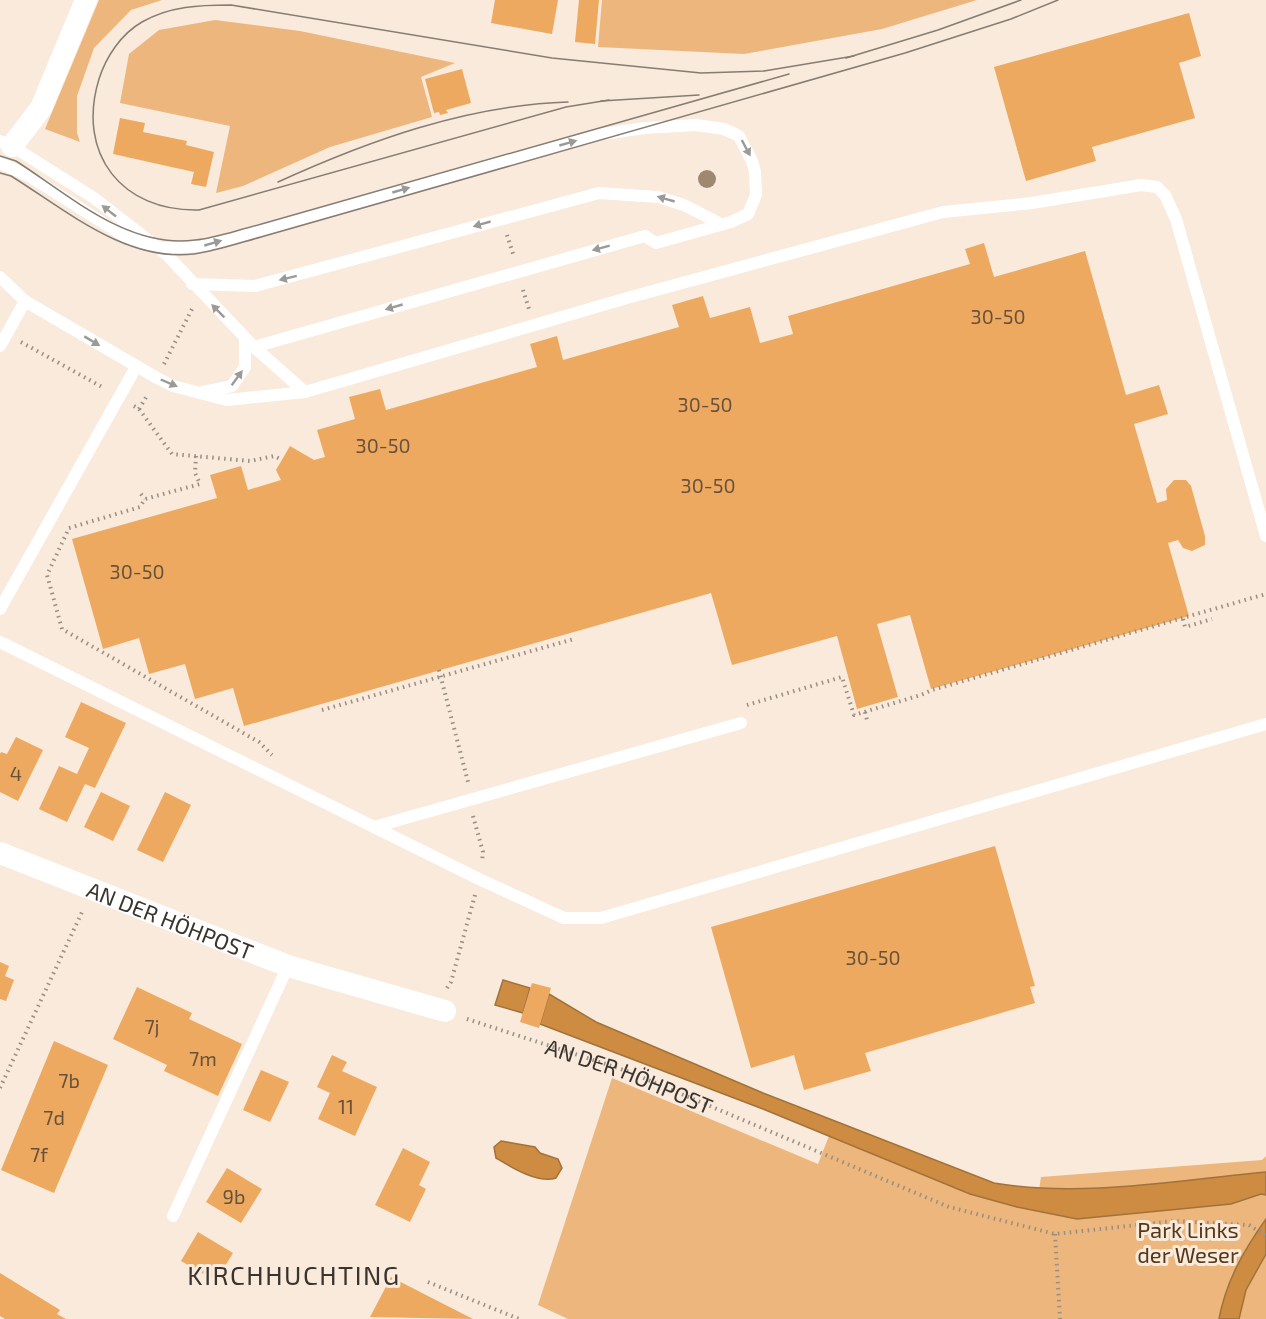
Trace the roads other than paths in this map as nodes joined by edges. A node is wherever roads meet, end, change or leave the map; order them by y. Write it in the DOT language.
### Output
graph roads {
  1 [pos="86,0"];
  2 [pos="4,150"];
  3 [pos="719,223"];
  4 [pos="156,246"];
  5 [pos="0,278"];
  6 [pos="196,288"];
  7 [pos="25,302"];
  8 [pos="245,338"];
  9 [pos="0,346"];
  10 [pos="254,347"];
  11 [pos="136,367"];
  12 [pos="305,392"];
  13 [pos="199,393"];
  14 [pos="1266,536"];
  15 [pos="0,609"];
  16 [pos="0,642"];
  17 [pos="741,723"];
  18 [pos="1266,724"];
  19 [pos="374,827"];
  20 [pos="0,853"];
  21 [pos="288,966"];
  22 [pos="439,1010"];
  23 [pos="173,1216"];
  1 -- 2 [label="street"];
  4 -- 2 [label="lane, one-way"];
  2 -- 4 [label="lane"];
  4 -- 3 [label="lane, one-way"];
  3 -- 6 [label="lane, one-way"];
  3 -- 10 [label="lane, one-way"];
  4 -- 6 [label="lane"];
  5 -- 7 [label="lane"];
  8 -- 6 [label="lane, one-way"];
  7 -- 9 [label="lane"];
  7 -- 11 [label="lane, one-way"];
  8 -- 10 [label="lane"];
  13 -- 8 [label="lane, one-way"];
  10 -- 12 [label="lane"];
  11 -- 13 [label="lane, one-way"];
  11 -- 15 [label="lane"];
  12 -- 13 [label="lane"];
  12 -- 14 [label="lane"];
  16 -- 19 [label="lane"];
  17 -- 19 [label="lane"];
  18 -- 19 [label="lane"];
  20 -- 21 [label="street, AN DER HÖHPOST"];
  21 -- 22 [label="street, AN DER HÖHPOST"];
  21 -- 23 [label="lane"];
}
